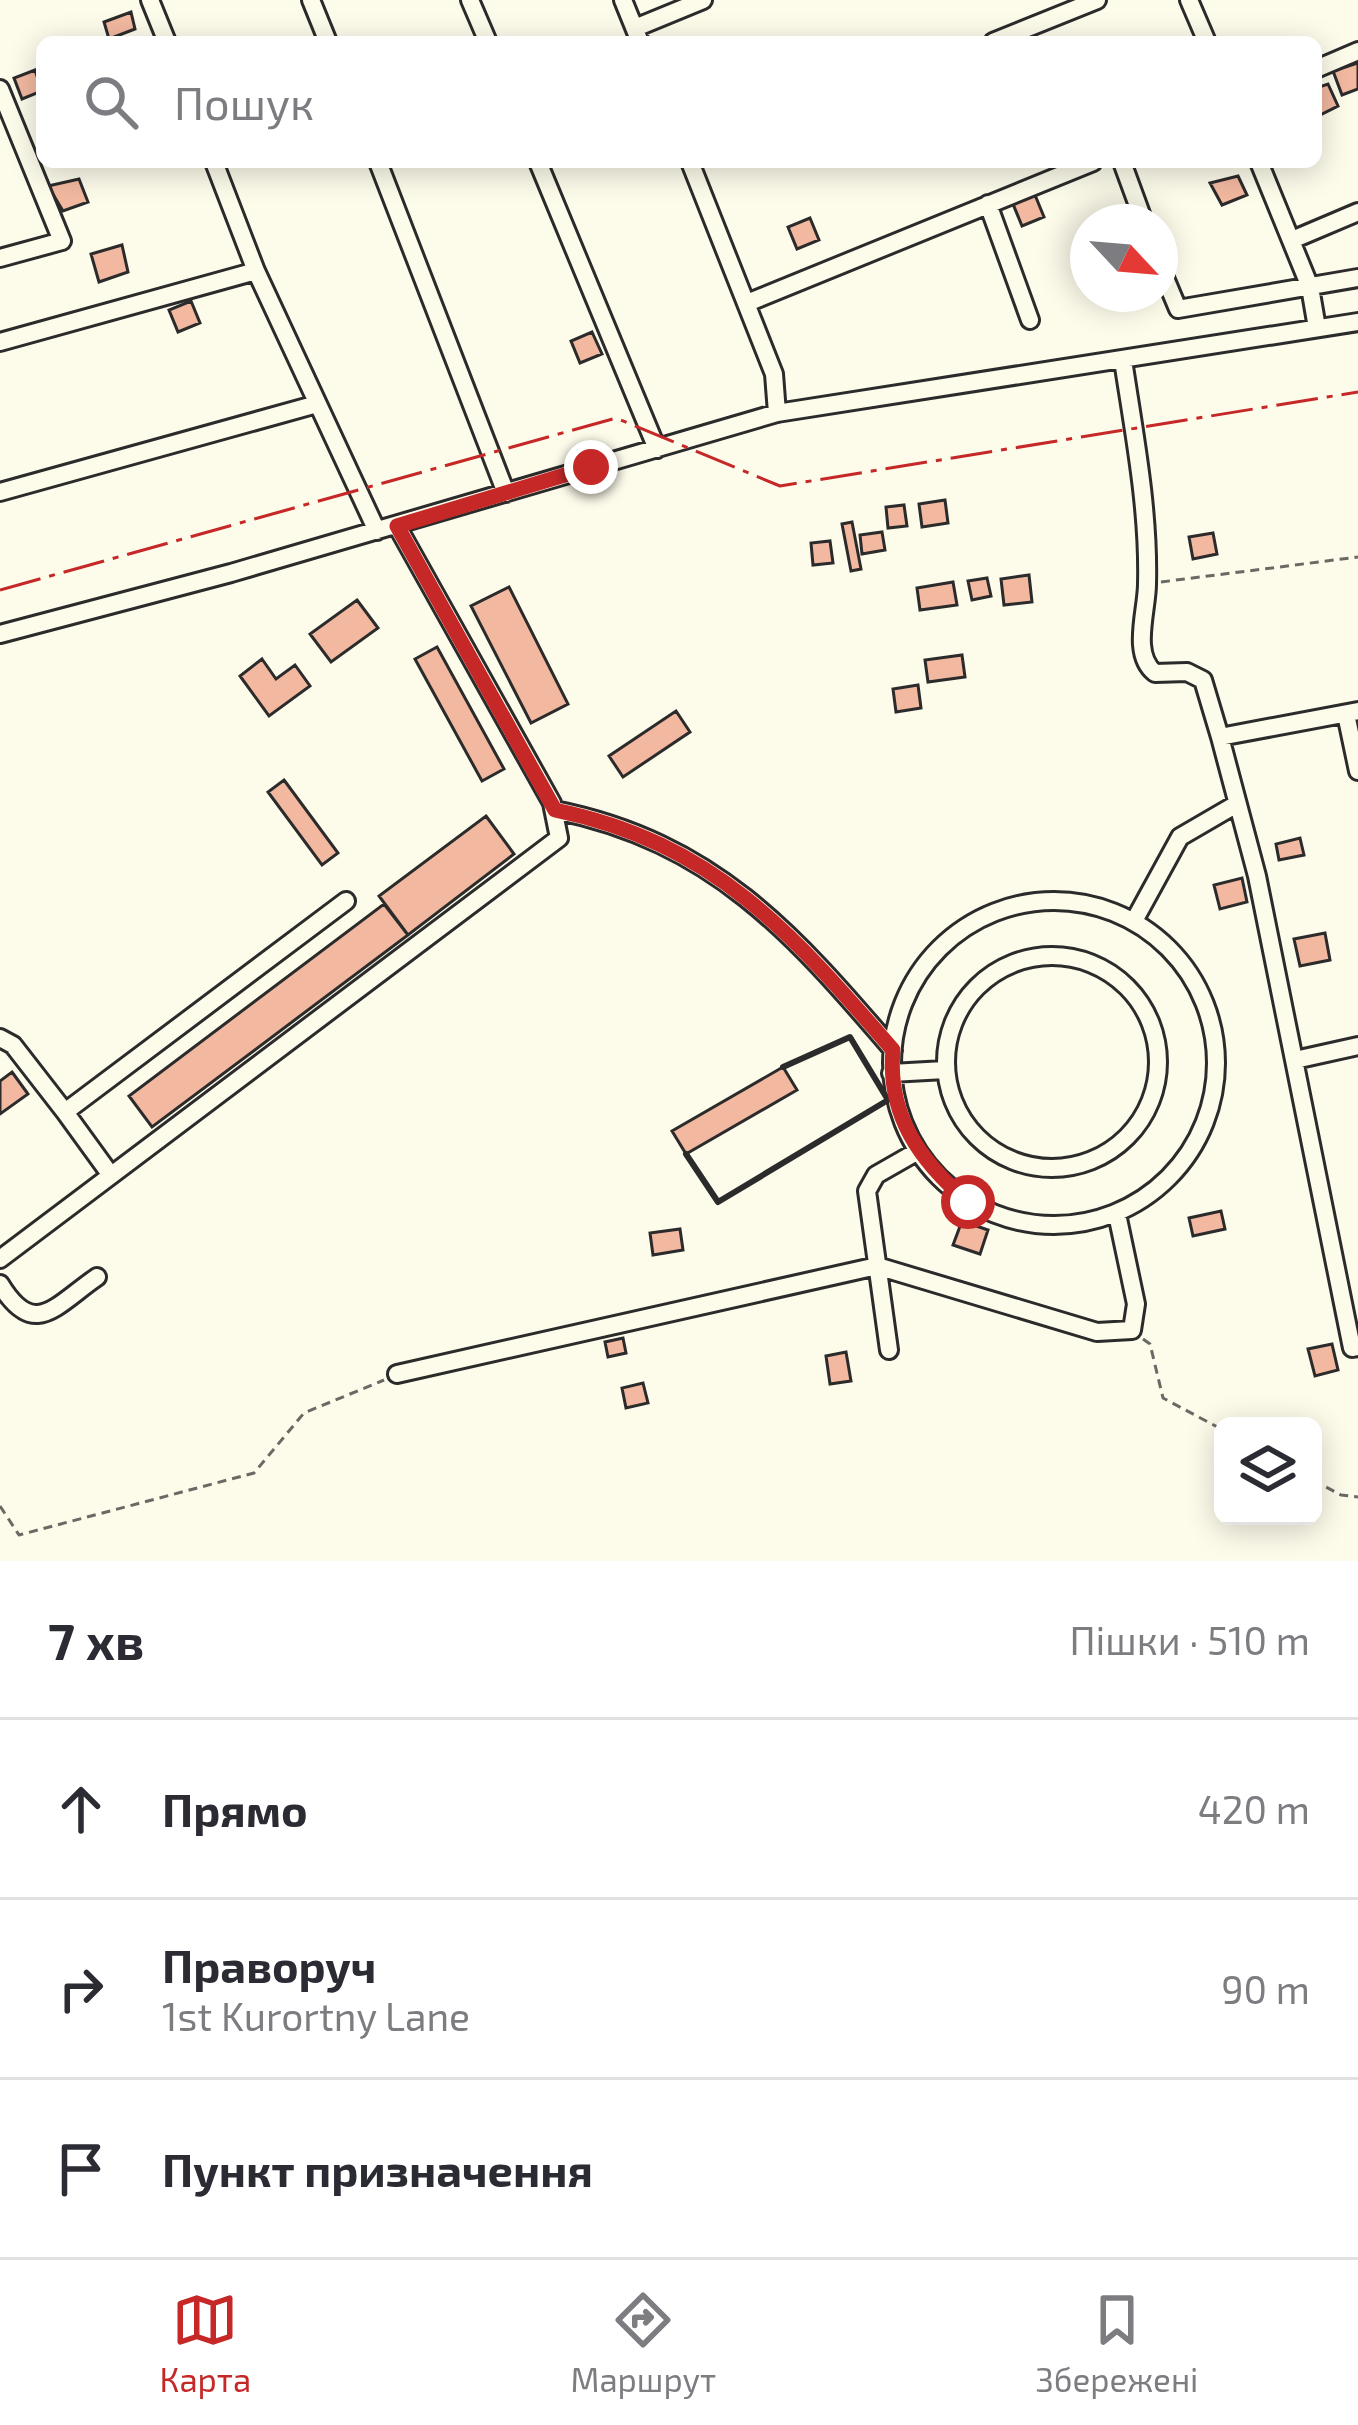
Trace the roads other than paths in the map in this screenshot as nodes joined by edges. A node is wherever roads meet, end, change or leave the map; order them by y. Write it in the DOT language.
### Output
graph roads {
  1 [pos="150,0"];
  2 [pos="311,0"];
  3 [pos="470,0"];
  4 [pos="623,0"];
  5 [pos="704,0"];
  6 [pos="1097,0"];
  7 [pos="1189,0"];
  8 [pos="638,35"];
  9 [pos="165,36"];
  10 [pos="326,36"];
  11 [pos="485,36"];
  12 [pos="1008,36"];
  13 [pos="1204,36"];
  14 [pos="1358,51"];
  15 [pos="1322,66"];
  16 [pos="0,89"];
  17 [pos="216,168"];
  18 [pos="380,168"];
  19 [pos="540,168"];
  20 [pos="694,168"];
  21 [pos="1078,168"];
  22 [pos="1124,168"];
  23 [pos="1262,168"];
  24 [pos="1137,204"];
  25 [pos="988,205"];
  26 [pos="1358,212"];
  27 [pos="1292,240"];
  28 [pos="0,258"];
  29 [pos="256,272"];
  30 [pos="1358,278"];
  31 [pos="1310,286"];
  32 [pos="747,303"];
  33 [pos="1178,309"];
  34 [pos="1030,320"];
  35 [pos="1358,322"];
  36 [pos="1317,328"];
  37 [pos="0,342"];
  38 [pos="1123,360"];
  39 [pos="317,404"];
  40 [pos="777,413"];
  41 [pos="657,448"];
  42 [pos="0,492"];
  43 [pos="506,493"];
  44 [pos="397,526"];
  45 [pos="377,531"];
  46 [pos="0,634"];
  47 [pos="1352,713"];
  48 [pos="1220,737"];
  49 [pos="1358,771"];
  50 [pos="1235,805"];
  51 [pos="555,810"];
  52 [pos="346,901"];
  53 [pos="1134,921"];
  54 [pos="0,1038"];
  55 [pos="1358,1046"];
  56 [pos="893,1050"];
  57 [pos="1294,1060"];
  58 [pos="945,1070"];
  59 [pos="891,1073"];
  60 [pos="65,1112"];
  61 [pos="918,1151"];
  62 [pos="110,1174"];
  63 [pos="1117,1214"];
  64 [pos="0,1259"];
  65 [pos="877,1266"];
  66 [pos="97,1276"];
  67 [pos="0,1284"];
  68 [pos="1358,1347"];
  69 [pos="890,1350"];
  70 [pos="397,1374"];
  1 -- 9 [label="street"];
  2 -- 10 [label="street"];
  3 -- 11 [label="street"];
  4 -- 8 [label="street"];
  5 -- 8 [label="street"];
  6 -- 12 [label="street"];
  7 -- 13 [label="street"];
  14 -- 15 [label="street"];
  16 -- 28 [label="street"];
  17 -- 29 [label="street"];
  18 -- 43 [label="street"];
  19 -- 41 [label="street"];
  20 -- 32 [label="street"];
  21 -- 25 [label="street"];
  22 -- 24 [label="street"];
  23 -- 27 [label="street"];
  25 -- 32 [label="street"];
  25 -- 34 [label="street"];
  26 -- 27 [label="street"];
  27 -- 31 [label="street"];
  29 -- 37 [label="street"];
  29 -- 39 [label="street"];
  30 -- 31 [label="street"];
  31 -- 33 [label="street"];
  31 -- 36 [label="street"];
  32 -- 40 [label="street"];
  35 -- 36 [label="street"];
  36 -- 38 [label="street"];
  38 -- 40 [label="street"];
  38 -- 48 [label="street"];
  39 -- 42 [label="street"];
  39 -- 45 [label="street"];
  40 -- 41 [label="street"];
  41 -- 43 [label="street"];
  43 -- 44 [label="street"];
  44 -- 45 [label="street"];
  44 -- 51 [label="street"];
  45 -- 46 [label="street"];
  47 -- 48 [label="street"];
  47 -- 49 [label="street"];
  48 -- 50 [label="street"];
  50 -- 53 [label="street"];
  50 -- 57 [label="street"];
  51 -- 56 [label="street"];
  51 -- 62 [label="street"];
  52 -- 60 [label="street"];
  53 -- 56 [label="street"];
  53 -- 63 [label="street"];
  54 -- 60 [label="street"];
  55 -- 57 [label="street"];
  56 -- 59 [label="street"];
  57 -- 68 [label="street"];
  58 -- 58 [label="street"];
  58 -- 59 [label="street"];
  59 -- 61 [label="street"];
  60 -- 62 [label="street"];
  61 -- 63 [label="street"];
  61 -- 65 [label="street"];
  62 -- 64 [label="street"];
  63 -- 65 [label="street"];
  65 -- 69 [label="street"];
  65 -- 70 [label="street"];
  66 -- 67 [label="street"];
}
